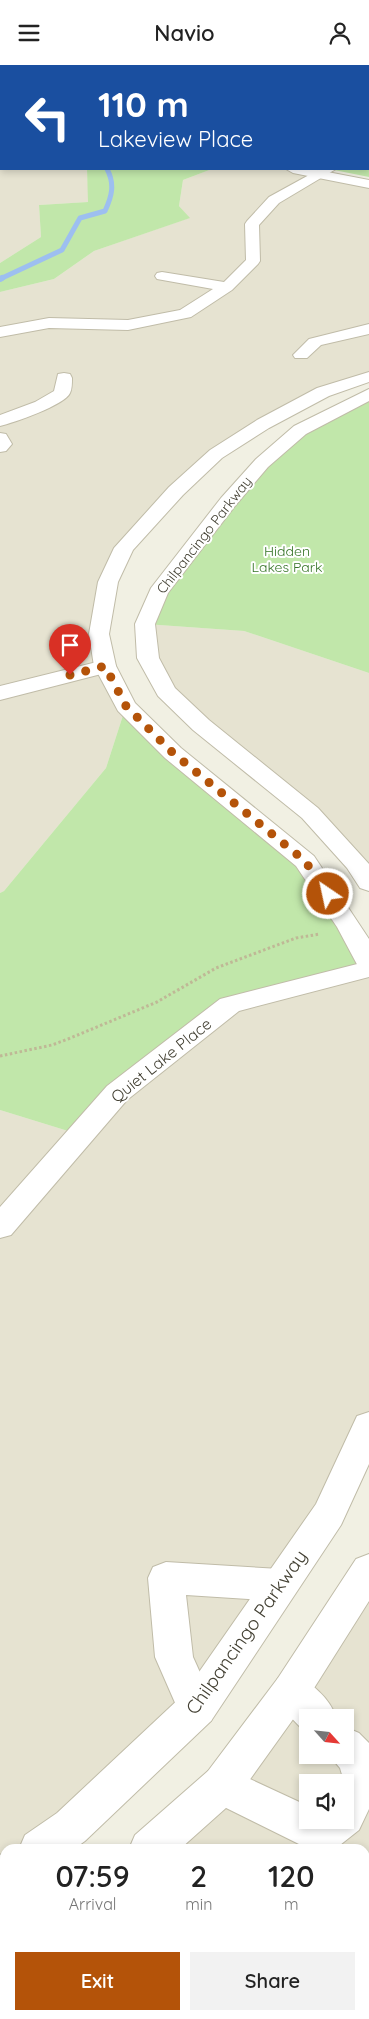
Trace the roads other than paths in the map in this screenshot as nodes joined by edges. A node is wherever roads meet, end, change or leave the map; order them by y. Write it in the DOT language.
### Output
graph roads {
  1 [pos="309,170"];
  2 [pos="325,171"];
  3 [pos="369,177"];
  4 [pos="369,184"];
  5 [pos="162,276"];
  6 [pos="227,287"];
  7 [pos="369,329"];
  8 [pos="0,333"];
  9 [pos="301,355"];
  10 [pos="369,377"];
  11 [pos="64,378"];
  12 [pos="369,394"];
  13 [pos="0,421"];
  14 [pos="0,438"];
  15 [pos="0,447"];
  16 [pos="105,666"];
  17 [pos="0,693"];
  18 [pos="369,883"];
  19 [pos="369,964"];
  20 [pos="369,969"];
  21 [pos="0,1227"];
  22 [pos="369,1426"];
  23 [pos="369,1570"];
  24 [pos="280,1585"];
  25 [pos="292,1691"];
  26 [pos="197,1708"];
  27 [pos="309,1709"];
  28 [pos="354,1755"];
  29 [pos="222,1785"];
  30 [pos="354,1798"];
  31 [pos="299,1824"];
  32 [pos="310,1829"];
  33 [pos="329,1829"];
  34 [pos="46,1844"];
  35 [pos="155,1844"];
  1 -- 2 [label="street"];
  2 -- 3 [label="street"];
  2 -- 4 [label="street"];
  2 -- 6 [label="street"];
  5 -- 6 [label="street"];
  6 -- 8 [label="street"];
  7 -- 9 [label="street"];
  10 -- 16 [label="street"];
  11 -- 13 [label="street"];
  12 -- 18 [label="street, Chilpancingo Parkway"];
  14 -- 15 [label="street"];
  16 -- 17 [label="street"];
  16 -- 19 [label="street"];
  20 -- 21 [label="street, Quiet Lake Place"];
  22 -- 24 [label="street, Chilpancingo Parkway"];
  23 -- 25 [label="street"];
  24 -- 26 [label="street, Chilpancingo Parkway"];
  24 -- 26 [label="street"];
  25 -- 27 [label="street"];
  25 -- 29 [label="street"];
  26 -- 34 [label="street, Chilpancingo Parkway"];
  28 -- 30 [label="street"];
  29 -- 31 [label="street"];
  29 -- 35 [label="street"];
  32 -- 33 [label="street"];
}
